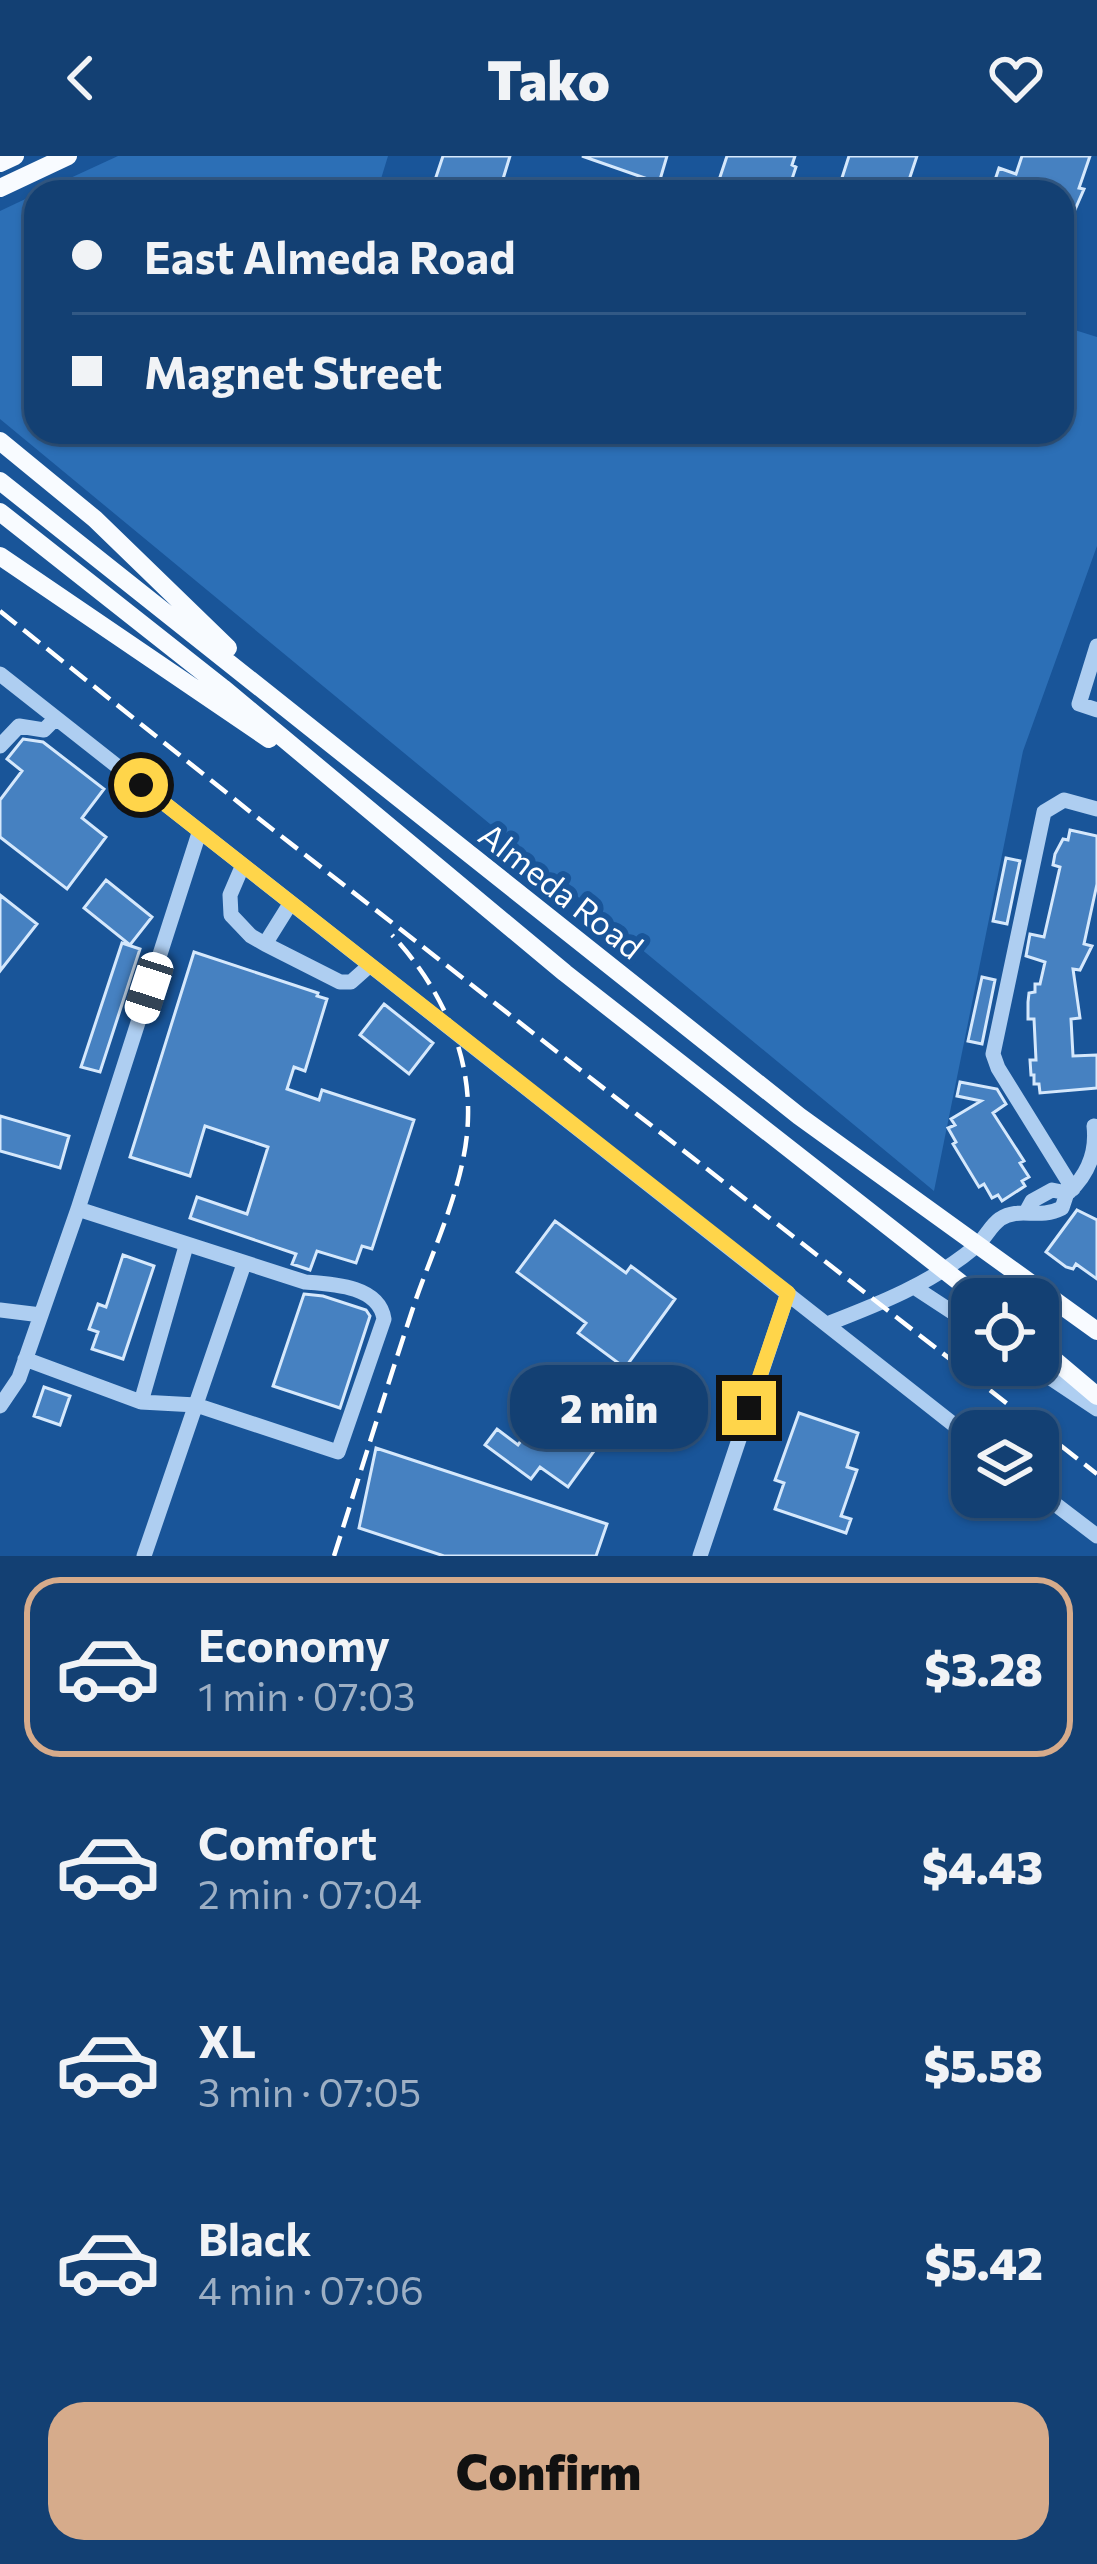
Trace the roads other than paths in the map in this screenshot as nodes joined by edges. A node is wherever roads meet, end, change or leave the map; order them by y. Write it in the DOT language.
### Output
graph roads {
  1 [pos="15,156"];
  2 [pos="68,156"];
  3 [pos="0,163"];
  4 [pos="0,188"];
  5 [pos="0,441"];
  6 [pos="0,481"];
  7 [pos="0,512"];
  8 [pos="0,556"];
  9 [pos="1097,646"];
  10 [pos="0,674"];
  11 [pos="1097,710"];
  12 [pos="56,718"];
  13 [pos="300,718"];
  14 [pos="6,725"];
  15 [pos="0,746"];
  16 [pos="327,776"];
  17 [pos="1097,809"];
  18 [pos="200,833"];
  19 [pos="242,867"];
  20 [pos="290,904"];
  21 [pos="265,944"];
  22 [pos="368,966"];
  23 [pos="1094,1126"];
  24 [pos="1080,1187"];
  25 [pos="78,1209"];
  26 [pos="977,1245"];
  27 [pos="186,1246"];
  28 [pos="244,1264"];
  29 [pos="943,1268"];
  30 [pos="955,1278"];
  31 [pos="914,1287"];
  32 [pos="788,1293"];
  33 [pos="0,1310"];
  34 [pos="951,1311"];
  35 [pos="41,1315"];
  36 [pos="827,1324"];
  37 [pos="1097,1331"];
  38 [pos="26,1358"];
  39 [pos="1059,1364"];
  40 [pos="1059,1383"];
  41 [pos="1097,1396"];
  42 [pos="141,1402"];
  43 [pos="196,1405"];
  44 [pos="0,1406"];
  45 [pos="1097,1408"];
  46 [pos="951,1422"];
  47 [pos="1059,1507"];
  48 [pos="1097,1537"];
  49 [pos="144,1556"];
  50 [pos="700,1556"];
  1 -- 3 [label="main road"];
  2 -- 4 [label="main road"];
  5 -- 13 [label="main road"];
  6 -- 13 [label="main road, Almeda Road"];
  7 -- 16 [label="main road, Almeda Road"];
  8 -- 16 [label="main road"];
  9 -- 11 [label="street"];
  10 -- 12 [label="street"];
  12 -- 14 [label="street"];
  12 -- 18 [label="street"];
  13 -- 26 [label="main road, Almeda Road"];
  14 -- 15 [label="street"];
  16 -- 29 [label="main road, Almeda Road"];
  17 -- 24 [label="street"];
  18 -- 19 [label="street"];
  18 -- 25 [label="street"];
  19 -- 20 [label="street"];
  19 -- 21 [label="street"];
  20 -- 21 [label="street"];
  20 -- 22 [label="street"];
  21 -- 22 [label="street"];
  22 -- 32 [label="street"];
  23 -- 24 [label="street"];
  24 -- 26 [label="street"];
  25 -- 27 [label="street"];
  25 -- 35 [label="street"];
  26 -- 29 [label="street"];
  26 -- 37 [label="main road, Almeda Road"];
  27 -- 28 [label="street"];
  27 -- 42 [label="street"];
  28 -- 43 [label="street"];
  28 -- 43 [label="street"];
  29 -- 30 [label="main road, Almeda Road"];
  29 -- 31 [label="street"];
  31 -- 34 [label="street"];
  31 -- 36 [label="street"];
  32 -- 36 [label="street"];
  32 -- 50 [label="street"];
  33 -- 35 [label="street"];
  35 -- 38 [label="street"];
  36 -- 46 [label="street"];
  38 -- 42 [label="street"];
  38 -- 44 [label="street"];
  39 -- 41 [label="main road"];
  40 -- 45 [label="street"];
  42 -- 43 [label="street"];
  43 -- 49 [label="street"];
  47 -- 48 [label="street"];
}
